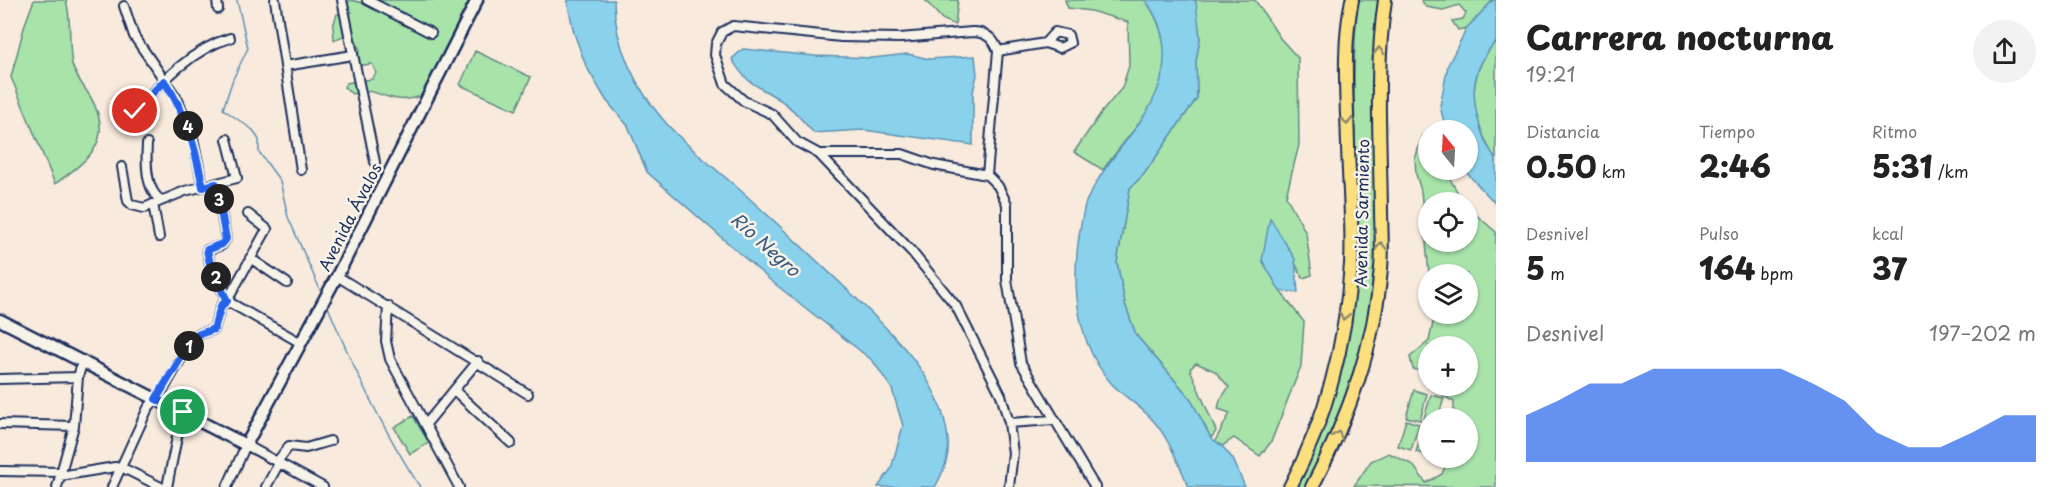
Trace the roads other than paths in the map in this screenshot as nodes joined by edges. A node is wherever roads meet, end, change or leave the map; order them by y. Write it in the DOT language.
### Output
graph roads {
  1 [pos="217,0"];
  2 [pos="274,0"];
  3 [pos="342,0"];
  4 [pos="367,0"];
  5 [pos="477,0"];
  6 [pos="1352,0"];
  7 [pos="1385,0"];
  8 [pos="124,6"];
  9 [pos="218,9"];
  10 [pos="431,33"];
  11 [pos="230,38"];
  12 [pos="1045,43"];
  13 [pos="998,51"];
  14 [pos="353,55"];
  15 [pos="285,66"];
  16 [pos="164,81"];
  17 [pos="135,111"];
  18 [pos="227,138"];
  19 [pos="147,144"];
  20 [pos="819,154"];
  21 [pos="842,156"];
  22 [pos="375,162"];
  23 [pos="122,167"];
  24 [pos="301,170"];
  25 [pos="839,175"];
  26 [pos="987,175"];
  27 [pos="216,184"];
  28 [pos="203,187"];
  29 [pos="157,202"];
  30 [pos="248,214"];
  31 [pos="159,237"];
  32 [pos="250,258"];
  33 [pos="337,276"];
  34 [pos="287,283"];
  35 [pos="227,301"];
  36 [pos="388,306"];
  37 [pos="3,325"];
  38 [pos="301,343"];
  39 [pos="83,360"];
  40 [pos="478,361"];
  41 [pos="78,377"];
  42 [pos="0,379"];
  43 [pos="455,391"];
  44 [pos="528,394"];
  45 [pos="156,399"];
  46 [pos="183,412"];
  47 [pos="1053,420"];
  48 [pos="1009,423"];
  49 [pos="0,424"];
  50 [pos="426,424"];
  51 [pos="74,426"];
  52 [pos="330,441"];
  53 [pos="511,442"];
  54 [pos="246,445"];
  55 [pos="278,462"];
  56 [pos="123,468"];
  57 [pos="0,471"];
  58 [pos="60,474"];
  59 [pos="57,487"];
  60 [pos="112,487"];
  61 [pos="161,487"];
  62 [pos="167,487"];
  63 [pos="227,487"];
  64 [pos="266,487"];
  65 [pos="323,487"];
  66 [pos="459,487"];
  67 [pos="1009,487"];
  68 [pos="1095,487"];
  69 [pos="1290,487"];
  70 [pos="1312,487"];
  1 -- 9 [label="street"];
  2 -- 15 [label="street"];
  3 -- 14 [label="street"];
  4 -- 10 [label="street"];
  5 -- 33 [label="street, Avenida Ávalos"];
  6 -- 69 [label="main road, Avenida Sarmiento, one-way"];
  70 -- 7 [label="main road, Avenida Sarmiento, one-way"];
  8 -- 16 [label="street"];
  11 -- 16 [label="street"];
  12 -- 13 [label="street"];
  13 -- 20 [label="street"];
  13 -- 26 [label="street"];
  14 -- 15 [label="street"];
  14 -- 22 [label="street"];
  15 -- 24 [label="street"];
  16 -- 17 [label="street"];
  16 -- 28 [label="street"];
  18 -- 27 [label="street"];
  19 -- 29 [label="street"];
  20 -- 21 [label="street"];
  20 -- 25 [label="street"];
  21 -- 25 [label="street"];
  21 -- 26 [label="street"];
  23 -- 29 [label="street"];
  25 -- 48 [label="street"];
  26 -- 47 [label="street"];
  27 -- 28 [label="street"];
  27 -- 35 [label="street"];
  28 -- 29 [label="street"];
  29 -- 31 [label="street"];
  30 -- 32 [label="street"];
  32 -- 34 [label="street"];
  32 -- 35 [label="street"];
  33 -- 36 [label="street"];
  33 -- 38 [label="street, Avenida Ávalos"];
  35 -- 38 [label="street"];
  35 -- 45 [label="street"];
  36 -- 40 [label="street"];
  36 -- 50 [label="street"];
  37 -- 39 [label="street"];
  38 -- 54 [label="street, Avenida Ávalos"];
  39 -- 41 [label="street"];
  39 -- 45 [label="street"];
  40 -- 43 [label="street"];
  40 -- 44 [label="street"];
  41 -- 42 [label="street"];
  41 -- 51 [label="street"];
  43 -- 50 [label="street"];
  43 -- 53 [label="street"];
  45 -- 46 [label="street"];
  45 -- 56 [label="street"];
  46 -- 54 [label="street"];
  46 -- 62 [label="street"];
  47 -- 48 [label="street"];
  47 -- 68 [label="street"];
  48 -- 67 [label="street"];
  49 -- 51 [label="street"];
  50 -- 66 [label="street"];
  51 -- 58 [label="street"];
  52 -- 55 [label="street"];
  54 -- 55 [label="street"];
  54 -- 63 [label="street"];
  55 -- 64 [label="street"];
  55 -- 65 [label="street"];
  56 -- 58 [label="street"];
  56 -- 60 [label="street"];
  56 -- 61 [label="street"];
  57 -- 58 [label="street"];
  58 -- 59 [label="street"];
}
